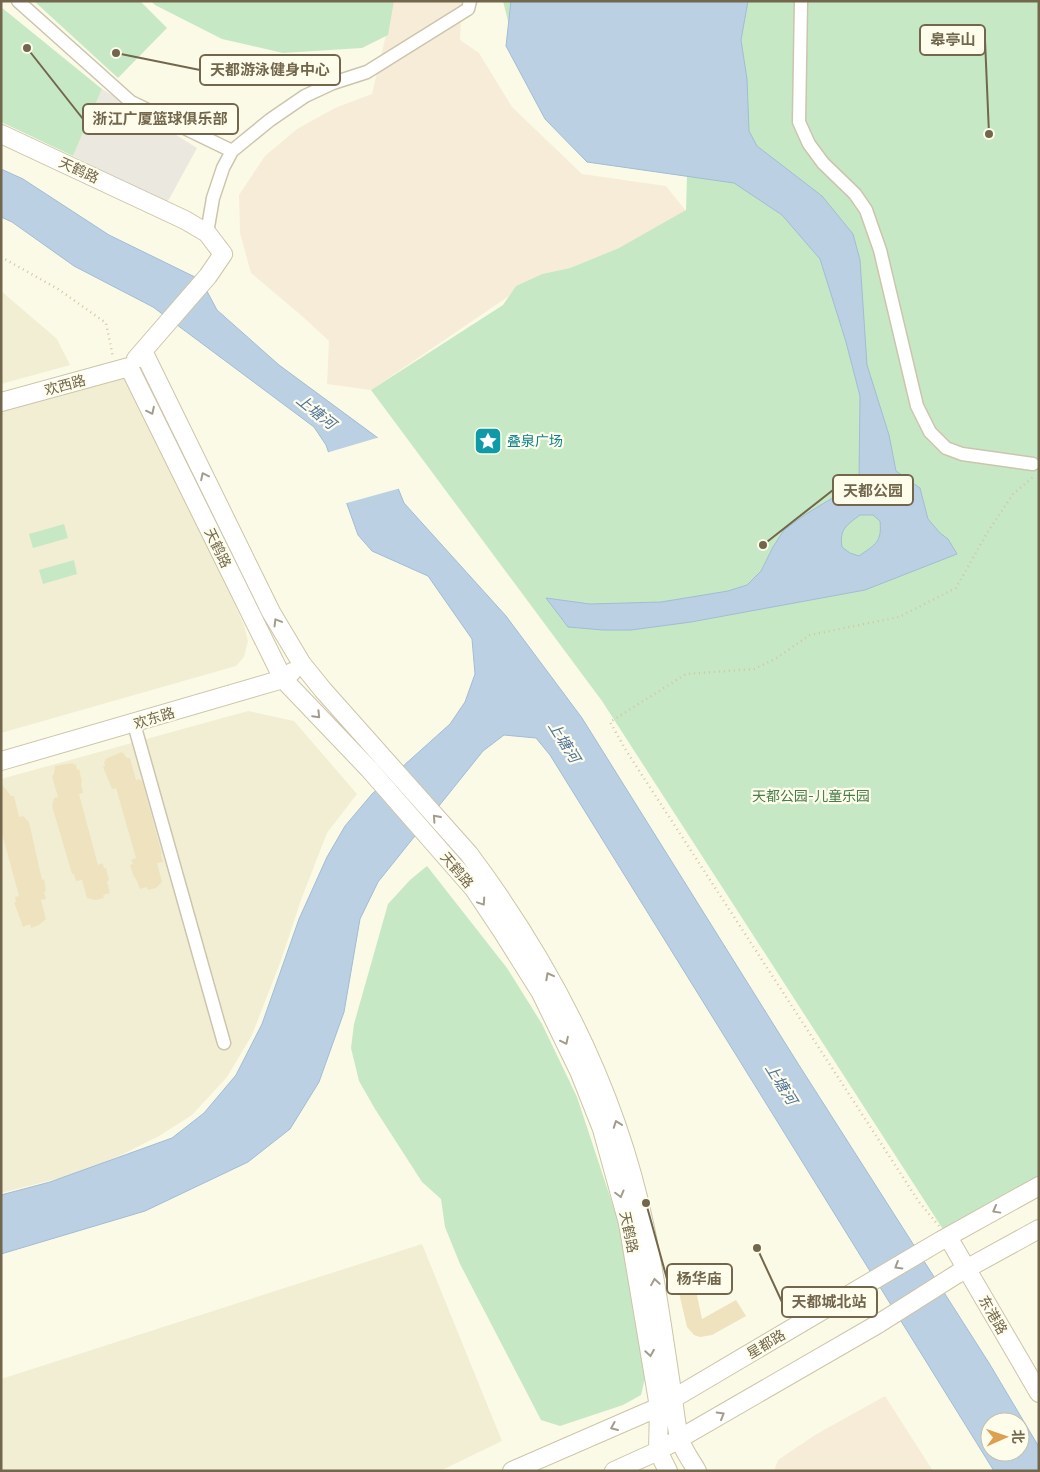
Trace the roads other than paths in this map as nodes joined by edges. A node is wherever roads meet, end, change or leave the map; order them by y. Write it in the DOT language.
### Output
graph roads {
  1 [pos="18,1"];
  2 [pos="470,1"];
  3 [pos="800,1"];
  4 [pos="1,134"];
  5 [pos="232,151"];
  6 [pos="207,233"];
  7 [pos="143,351"];
  8 [pos="123,369"];
  9 [pos="1,402"];
  10 [pos="1034,469"];
  11 [pos="302,664"];
  12 [pos="283,679"];
  13 [pos="134,724"];
  14 [pos="1,761"];
  15 [pos="224,1043"];
  16 [pos="1039,1186"];
  17 [pos="1039,1228"];
  18 [pos="944,1239"];
  19 [pos="962,1272"];
  20 [pos="1039,1393"];
  21 [pos="666,1403"];
  22 [pos="679,1439"];
  23 [pos="658,1451"];
  24 [pos="512,1471"];
  25 [pos="614,1471"];
  26 [pos="668,1471"];
  27 [pos="697,1471"];
  1 -- 5 [label="street"];
  2 -- 5 [label="street"];
  3 -- 10 [label="street"];
  4 -- 6 [label="main road, 天鹤路"];
  5 -- 6 [label="street"];
  6 -- 7 [label="main road, 天鹤路"];
  7 -- 8 [label="main road, 天鹤路"];
  11 -- 7 [label="main road, 天鹤路, one-way"];
  8 -- 9 [label="main road, 欢西路"];
  8 -- 12 [label="main road, 天鹤路, one-way"];
  11 -- 12 [label="main road, 欢东路"];
  21 -- 11 [label="main road, 天鹤路, one-way"];
  12 -- 13 [label="main road, 欢东路"];
  12 -- 21 [label="main road, 天鹤路, one-way"];
  13 -- 14 [label="main road, 欢东路"];
  13 -- 15 [label="street"];
  16 -- 18 [label="main road, 星都路, one-way"];
  17 -- 19 [label="main road"];
  18 -- 19 [label="main road, 东港路"];
  18 -- 21 [label="main road, 星都路, one-way"];
  19 -- 20 [label="main road, 东港路"];
  22 -- 19 [label="main road, one-way"];
  21 -- 22 [label="main road"];
  21 -- 23 [label="main road, 天鹤路"];
  21 -- 24 [label="main road, 星都路, one-way"];
  22 -- 23 [label="main road"];
  22 -- 27 [label="main road"];
  23 -- 25 [label="main road"];
  23 -- 26 [label="main road"];
}
